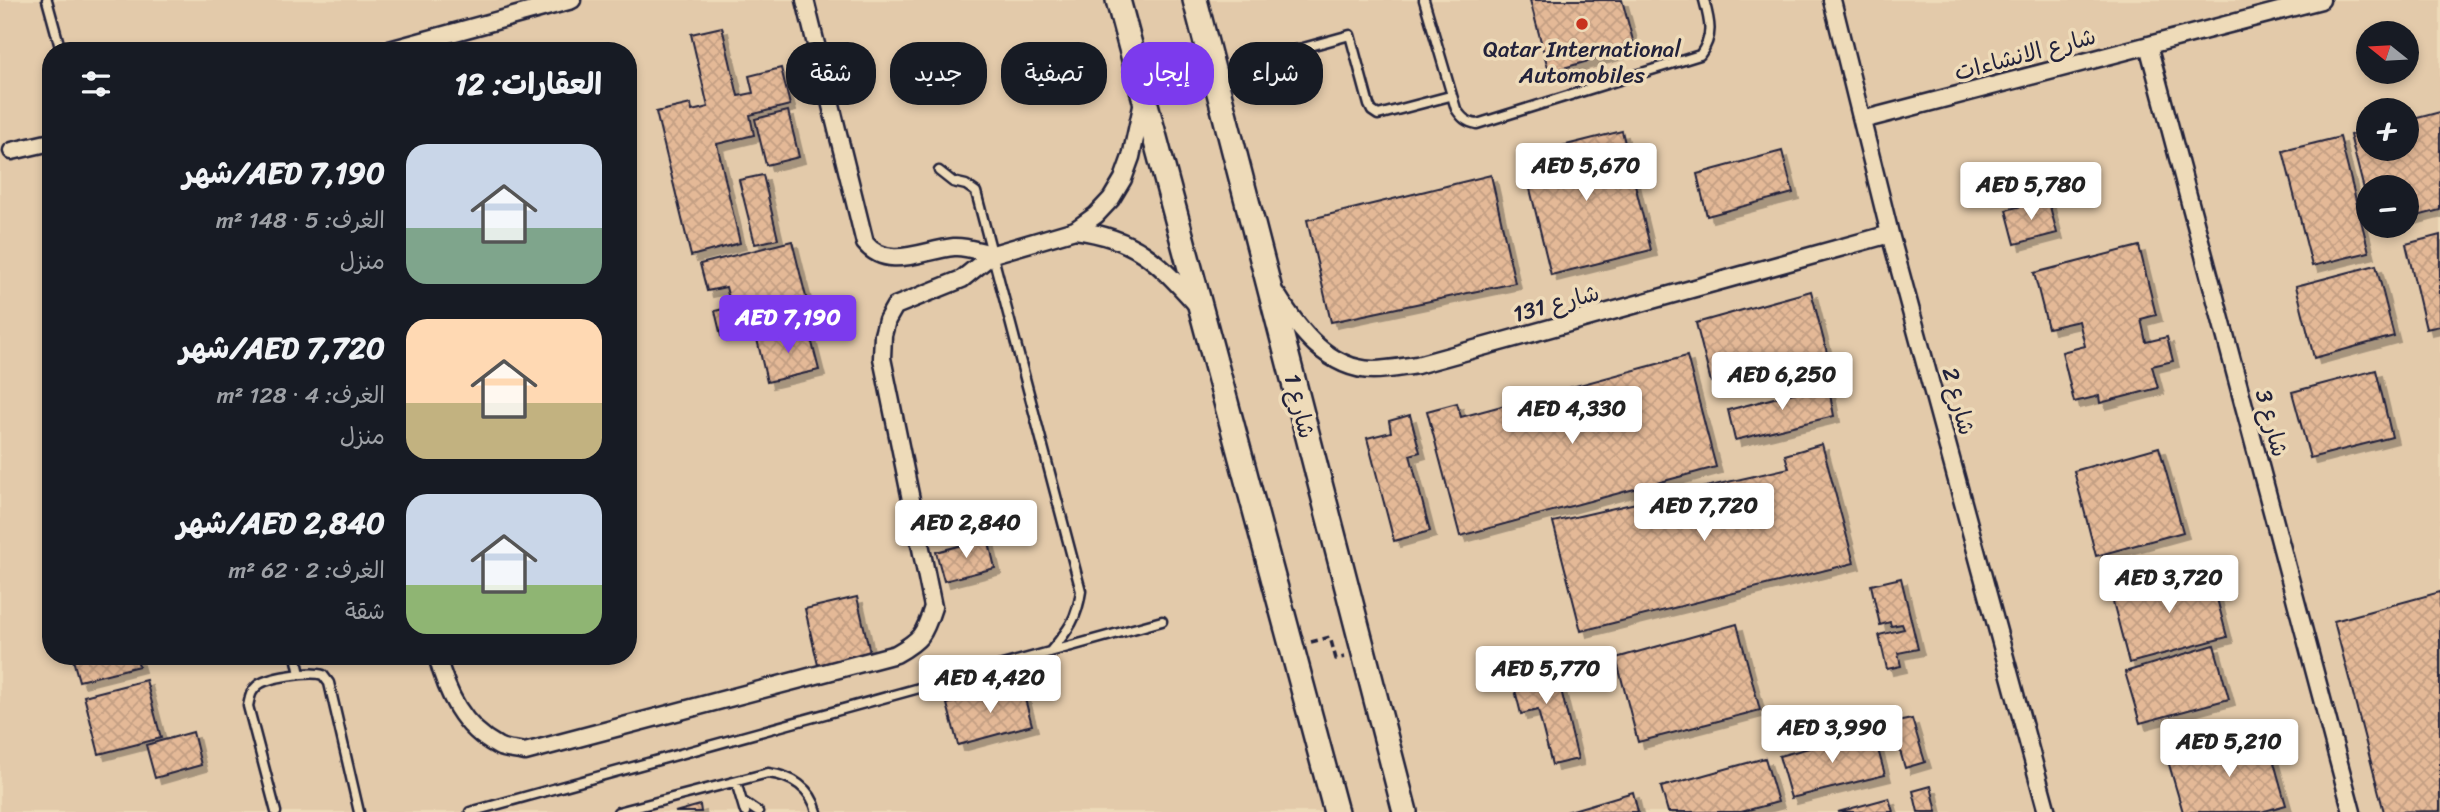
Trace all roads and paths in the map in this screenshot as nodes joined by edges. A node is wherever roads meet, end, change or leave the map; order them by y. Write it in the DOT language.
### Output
graph roads {
  1 [pos="47,0"];
  2 [pos="572,0"];
  3 [pos="805,0"];
  4 [pos="1118,0"];
  5 [pos="1195,0"];
  6 [pos="1424,0"];
  7 [pos="1704,0"];
  8 [pos="1832,0"];
  9 [pos="2321,0"];
  10 [pos="59,42"];
  11 [pos="419,42"];
  12 [pos="1129,42"];
  13 [pos="1323,42"];
  14 [pos="2148,45"];
  15 [pos="1450,96"];
  16 [pos="1143,105"];
  17 [pos="1146,105"];
  18 [pos="1862,120"];
  19 [pos="42,144"];
  20 [pos="12,152"];
  21 [pos="939,170"];
  22 [pos="1075,230"];
  23 [pos="1890,234"];
  24 [pos="993,254"];
  25 [pos="1268,280"];
  26 [pos="1199,306"];
  27 [pos="1162,621"];
  28 [pos="1291,648"];
  29 [pos="1050,652"];
  30 [pos="1364,652"];
  31 [pos="298,665"];
  32 [pos="440,665"];
  33 [pos="300,674"];
  34 [pos="736,782"];
  35 [pos="742,801"];
  36 [pos="275,812"];
  37 [pos="359,812"];
  38 [pos="470,812"];
  39 [pos="618,812"];
  40 [pos="745,812"];
  41 [pos="758,812"];
  42 [pos="817,812"];
  43 [pos="1334,812"];
  44 [pos="1405,812"];
  45 [pos="2048,812"];
  46 [pos="2352,812"];
  1 -- 10 [label="lane"];
  2 -- 11 [label="street"];
  3 -- 24 [label="street"];
  4 -- 12 [label="street"];
  5 -- 25 [label="street, شارع 1"];
  6 -- 15 [label="lane"];
  7 -- 15 [label="lane"];
  8 -- 18 [label="street, شارع 2"];
  9 -- 14 [label="street, شارع الانشاءات"];
  13 -- 15 [label="lane"];
  14 -- 18 [label="street, شارع الانشاءات"];
  14 -- 46 [label="street, شارع 3"];
  16 -- 22 [label="street"];
  17 -- 26 [label="street"];
  18 -- 23 [label="street, شارع 2"];
  19 -- 20 [label="street"];
  21 -- 24 [label="lane"];
  22 -- 24 [label="street"];
  22 -- 26 [label="street"];
  23 -- 25 [label="street, شارع 131"];
  23 -- 45 [label="street, شارع 2"];
  24 -- 29 [label="lane"];
  24 -- 32 [label="street"];
  25 -- 30 [label="street, شارع 1"];
  26 -- 28 [label="street"];
  27 -- 29 [label="lane"];
  28 -- 30 [label="path"];
  28 -- 43 [label="street"];
  29 -- 38 [label="lane"];
  30 -- 44 [label="street, شارع 1"];
  31 -- 33 [label="lane"];
  33 -- 36 [label="lane"];
  33 -- 37 [label="lane"];
  34 -- 35 [label="lane"];
  34 -- 39 [label="lane"];
  34 -- 42 [label="lane"];
  35 -- 40 [label="lane"];
  35 -- 41 [label="lane"];
}
